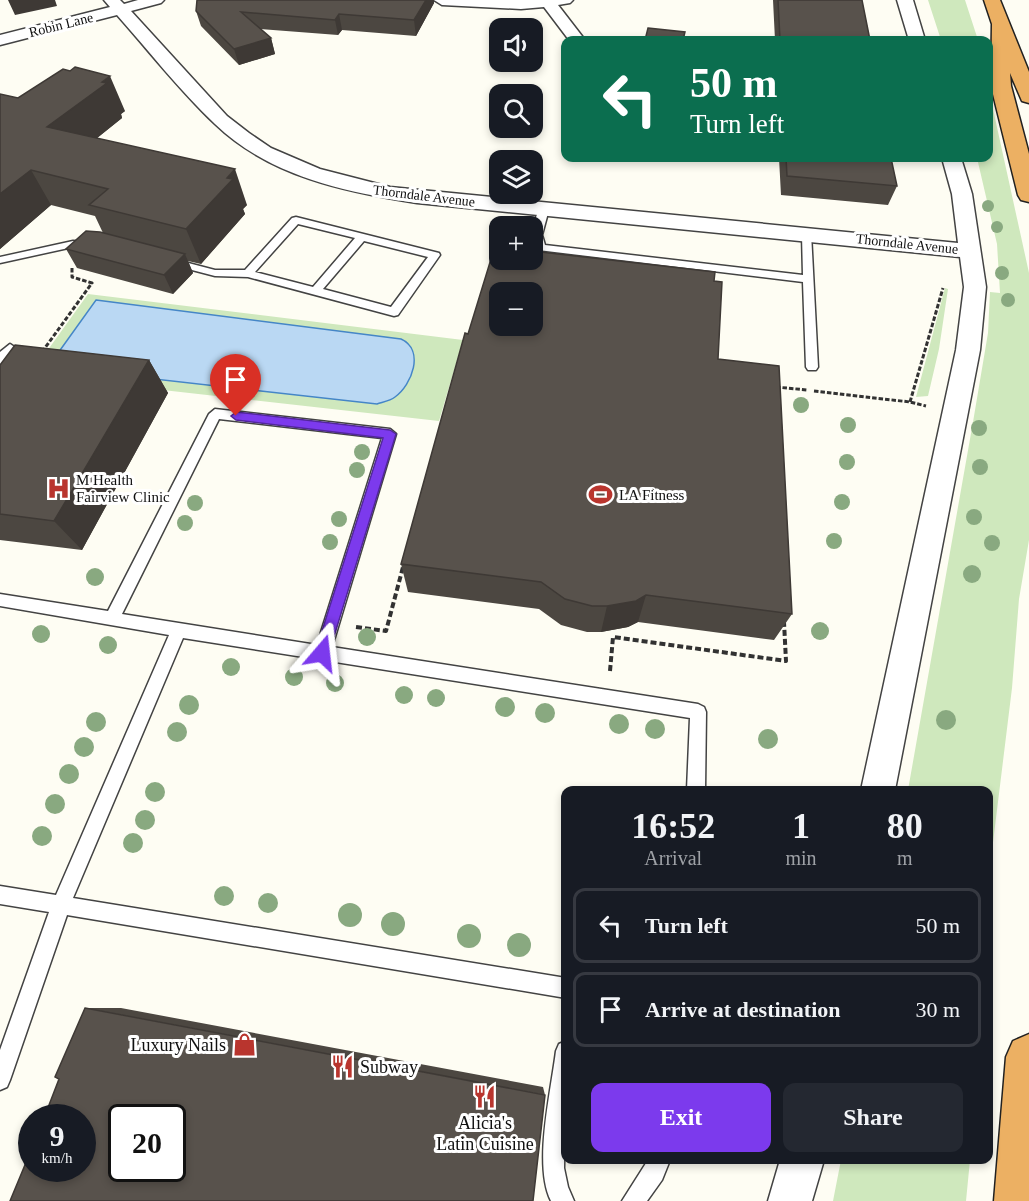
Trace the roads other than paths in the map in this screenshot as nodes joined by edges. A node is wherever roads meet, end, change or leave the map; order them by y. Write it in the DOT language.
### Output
graph roads {
  1 [pos="156,0"];
  2 [pos="442,0"];
  3 [pos="565,0"];
  4 [pos="905,0"];
  5 [pos="992,0"];
  6 [pos="548,2"];
  7 [pos="117,4"];
  8 [pos="1001,23"];
  9 [pos="574,36"];
  10 [pos="916,36"];
  11 [pos="0,40"];
  12 [pos="1029,96"];
  13 [pos="953,162"];
  14 [pos="1029,195"];
  15 [pos="544,209"];
  16 [pos="807,235"];
  17 [pos="362,237"];
  18 [pos="102,245"];
  19 [pos="971,251"];
  20 [pos="158,258"];
  21 [pos="0,260"];
  22 [pos="248,274"];
  23 [pos="808,279"];
  24 [pos="316,291"];
  25 [pos="10,348"];
  26 [pos="0,360"];
  27 [pos="812,367"];
  28 [pos="0,600"];
  29 [pos="112,619"];
  30 [pos="179,630"];
  31 [pos="322,653"];
  32 [pos="696,786"];
  33 [pos="879,786"];
  34 [pos="0,895"];
  35 [pos="60,907"];
  36 [pos="561,987"];
  37 [pos="1029,1057"];
  38 [pos="0,1080"];
  39 [pos="561,1096"];
  40 [pos="657,1164"];
  41 [pos="801,1164"];
  42 [pos="563,1201"];
  43 [pos="633,1201"];
  44 [pos="790,1201"];
  45 [pos="1019,1201"];
  1 -- 7 [label="street, Robin Lane"];
  2 -- 6 [label="street"];
  3 -- 6 [label="street"];
  4 -- 10 [label="street"];
  5 -- 8 [label="highway"];
  6 -- 9 [label="street"];
  7 -- 11 [label="street, Robin Lane"];
  7 -- 15 [label="street, Thorndale Avenue"];
  8 -- 12 [label="highway"];
  8 -- 14 [label="highway"];
  13 -- 19 [label="street"];
  15 -- 16 [label="street, Thorndale Avenue"];
  15 -- 23 [label="lane"];
  16 -- 19 [label="street, Thorndale Avenue"];
  16 -- 23 [label="lane"];
  17 -- 22 [label="lane"];
  17 -- 24 [label="lane"];
  17 -- 24 [label="lane"];
  18 -- 21 [label="lane"];
  19 -- 33 [label="street"];
  20 -- 22 [label="lane"];
  22 -- 24 [label="lane"];
  23 -- 27 [label="lane"];
  25 -- 26 [label="lane"];
  28 -- 29 [label="lane"];
  29 -- 30 [label="lane"];
  29 -- 31 [label="lane"];
  30 -- 31 [label="lane"];
  30 -- 35 [label="lane"];
  31 -- 32 [label="lane"];
  34 -- 35 [label="lane"];
  35 -- 36 [label="lane"];
  35 -- 38 [label="lane"];
  37 -- 45 [label="highway"];
  39 -- 42 [label="lane"];
  40 -- 43 [label="lane"];
  41 -- 44 [label="street"];
}
